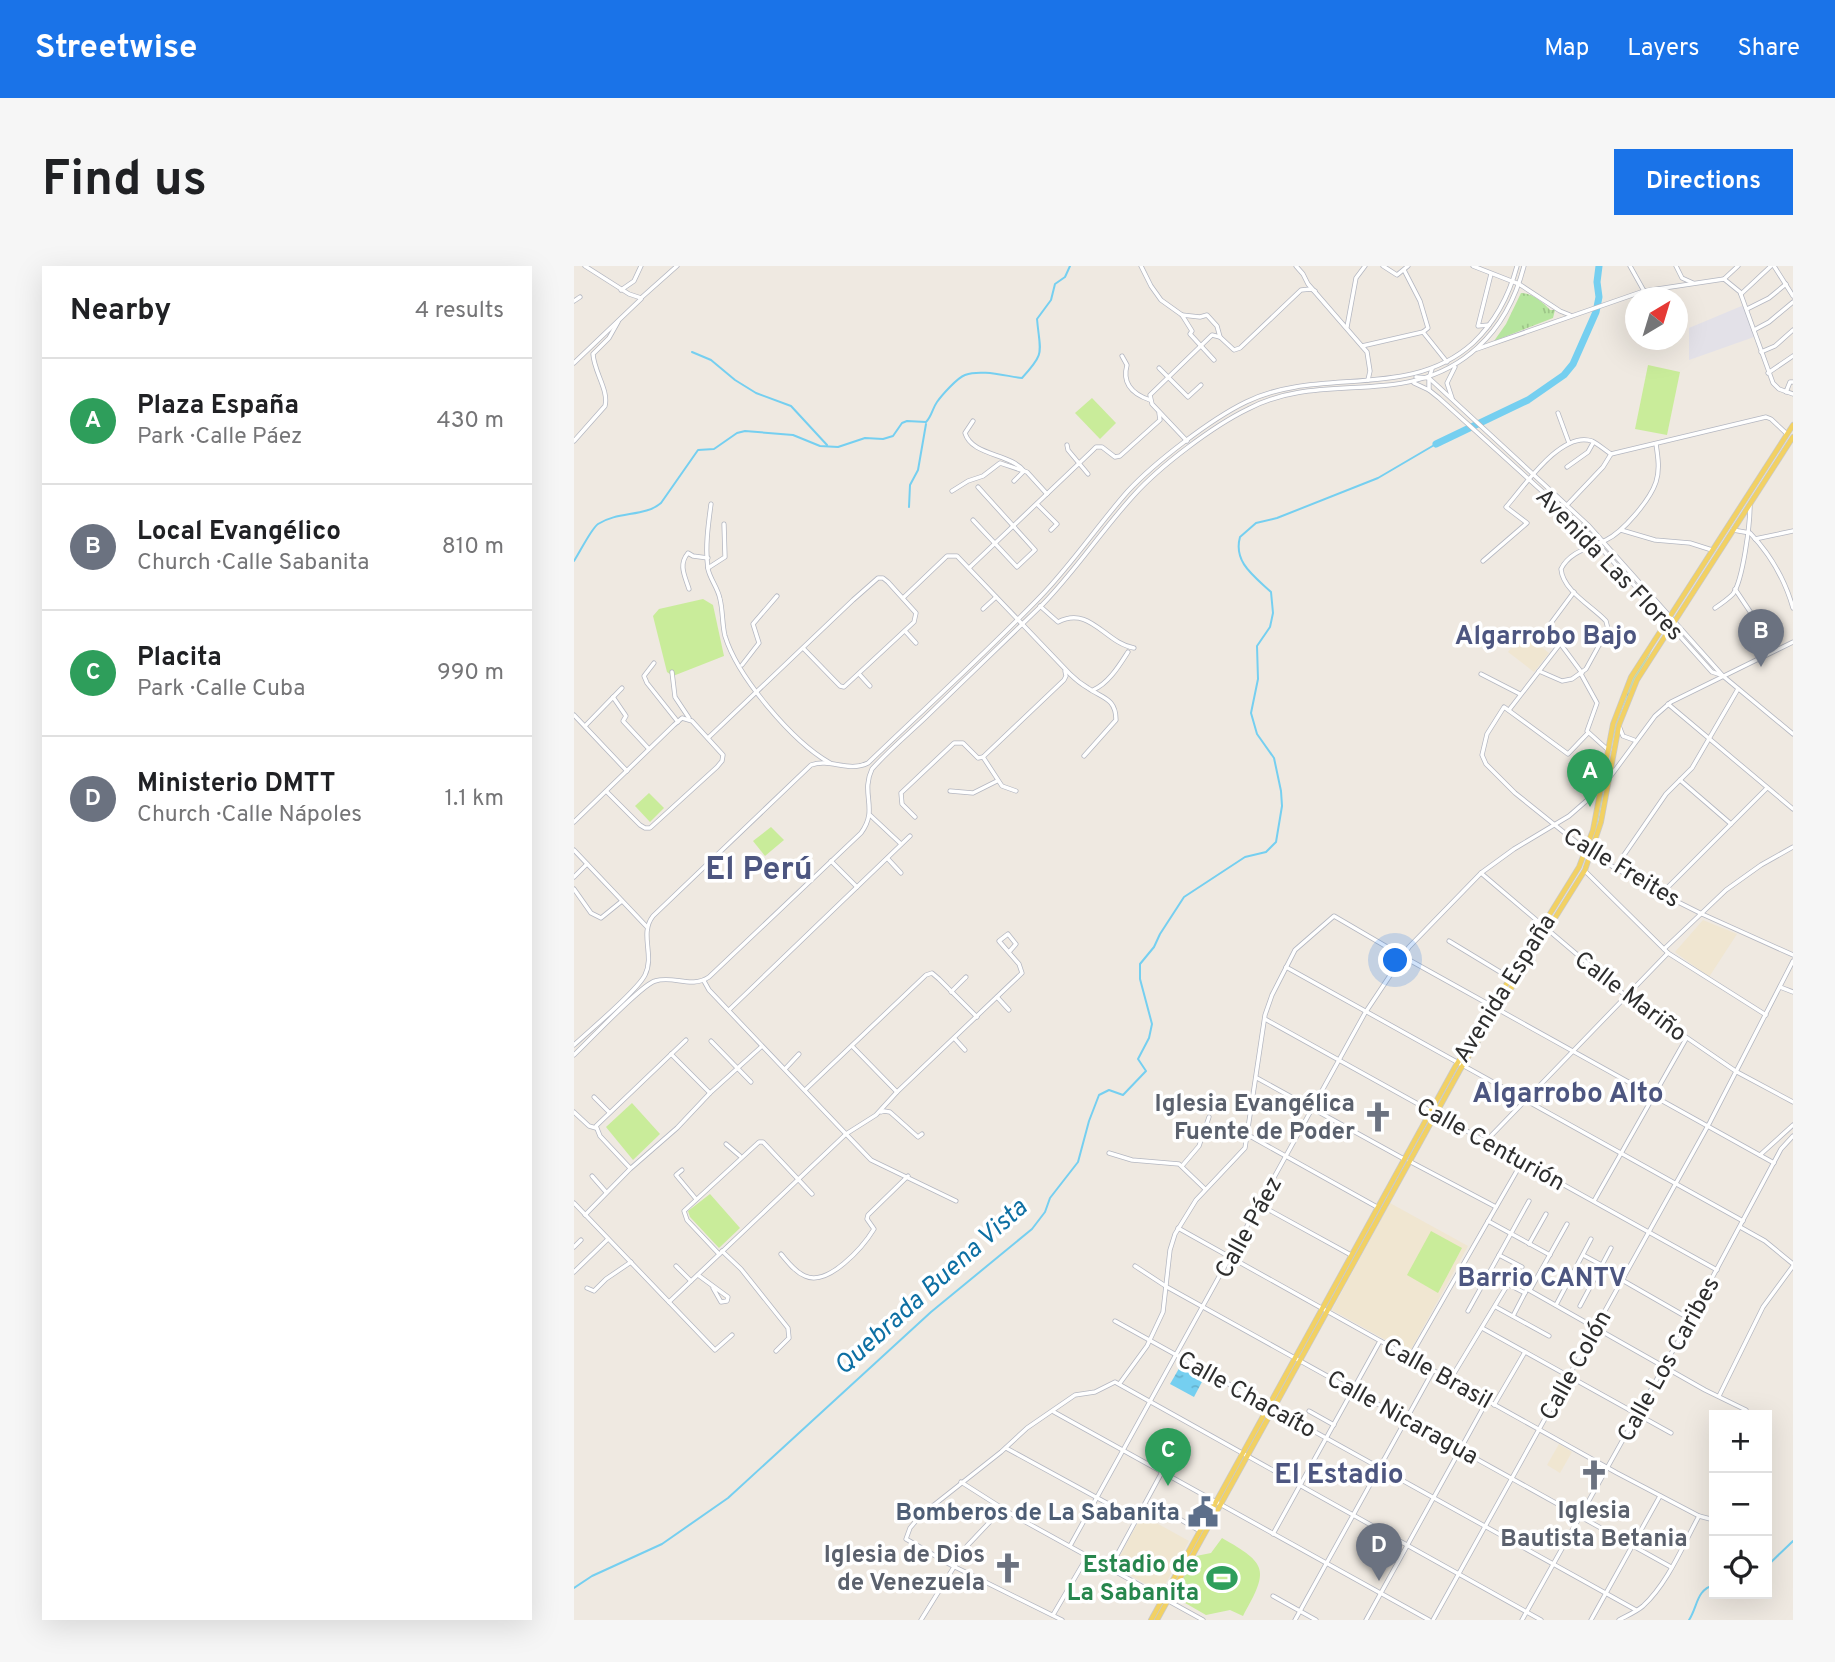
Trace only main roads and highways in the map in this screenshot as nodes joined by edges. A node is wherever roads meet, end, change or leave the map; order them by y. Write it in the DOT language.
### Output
graph roads {
  1 [pos="1793,425"];
  2 [pos="1793,437"];
  3 [pos="1730,529"];
  4 [pos="1546,929"];
  5 [pos="1496,1008"];
  6 [pos="1407,1160"];
  7 [pos="1325,1309"];
  8 [pos="1218,1503"];
  9 [pos="1166,1599"];
  10 [pos="1151,1620"];
  11 [pos="1157,1620"];
  1 -- 3 [label="main road, Avenida España"];
  2 -- 3 [label="main road, Avenida España"];
  3 -- 4 [label="main road, Avenida España"];
  3 -- 4 [label="main road, Avenida España"];
  4 -- 5 [label="main road, Avenida España"];
  4 -- 5 [label="main road, Avenida España"];
  5 -- 6 [label="main road, Avenida España"];
  6 -- 7 [label="main road, Avenida España"];
  6 -- 7 [label="main road, Avenida España"];
  7 -- 8 [label="main road, Avenida España"];
  8 -- 9 [label="main road, Avenida España"];
  8 -- 9 [label="main road, Avenida España"];
  9 -- 10 [label="main road, Avenida España"];
  9 -- 11 [label="main road, Avenida España"];
}
